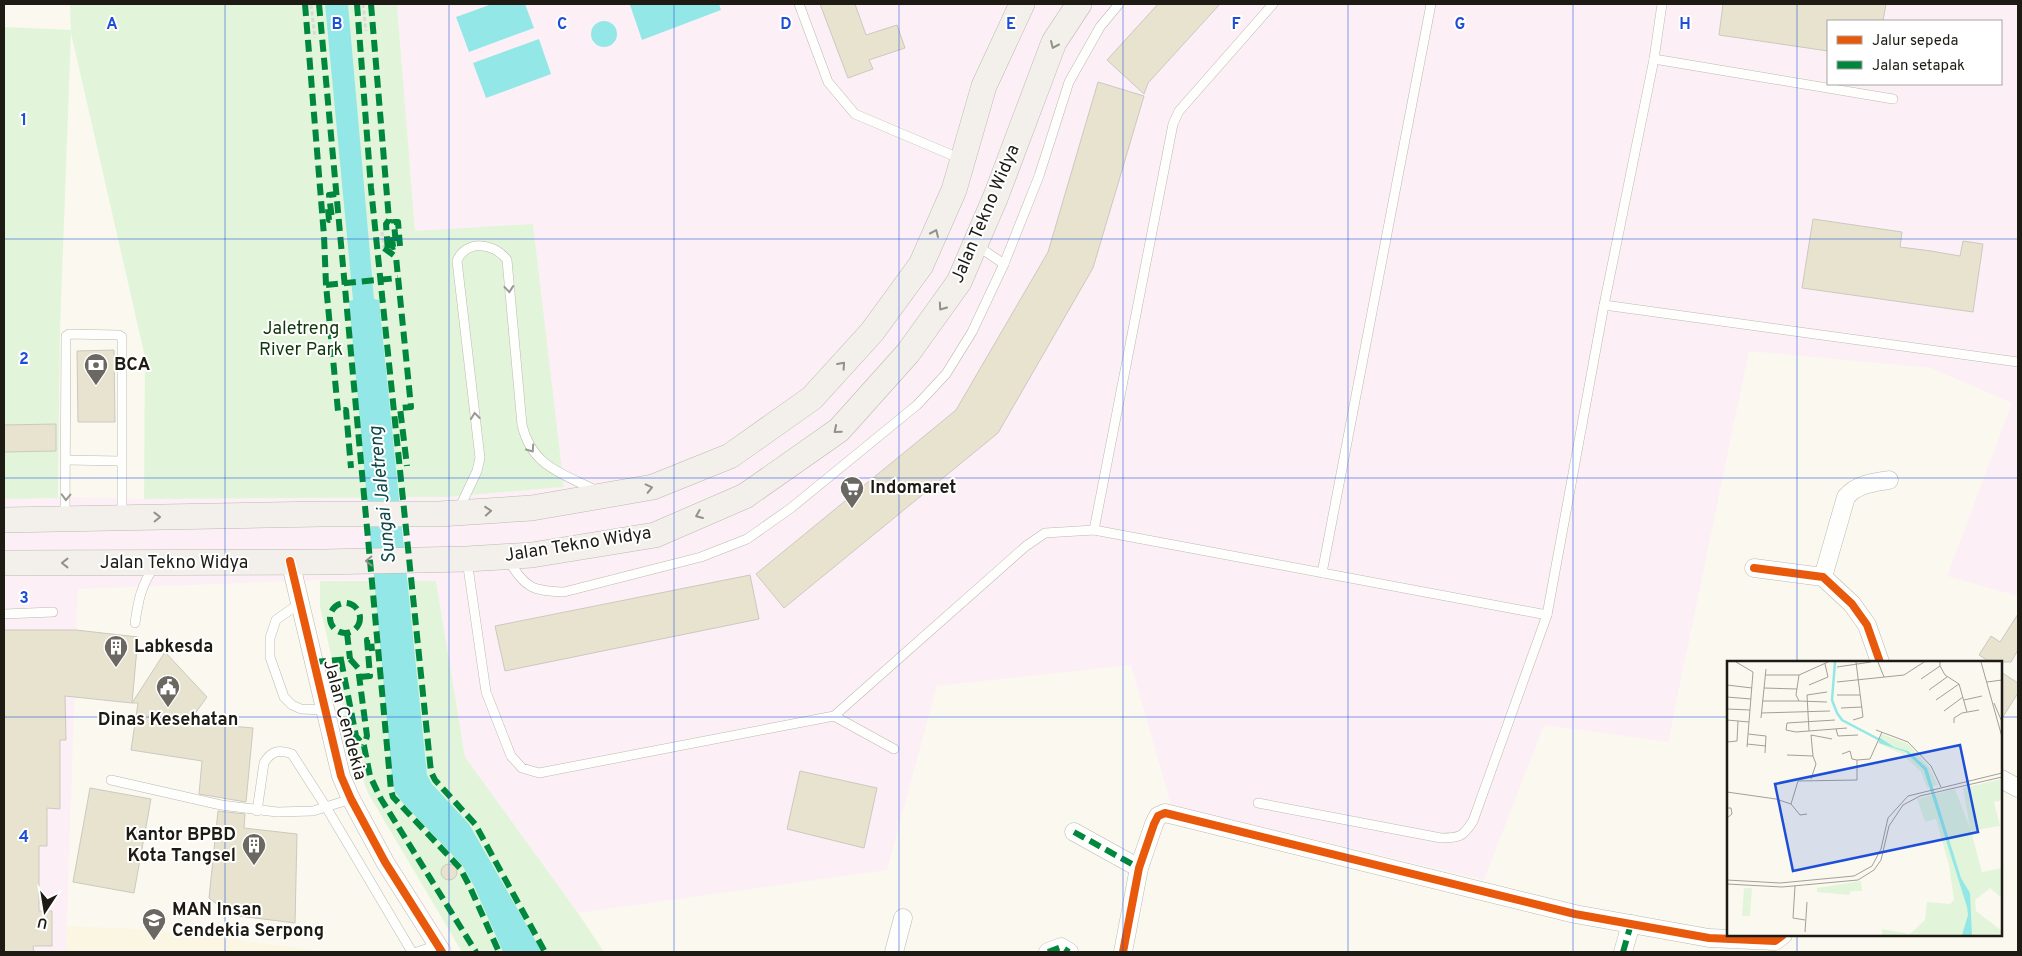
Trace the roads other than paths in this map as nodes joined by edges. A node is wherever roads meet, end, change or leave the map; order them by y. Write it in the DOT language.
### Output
graph roads {
  1 [pos="799,4"];
  2 [pos="1022,4"];
  3 [pos="1078,4"];
  4 [pos="1119,4"];
  5 [pos="1273,4"];
  6 [pos="1431,4"];
  7 [pos="1662,4"];
  8 [pos="1654,59"];
  9 [pos="1893,99"];
  10 [pos="963,160"];
  11 [pos="976,244"];
  12 [pos="1004,264"];
  13 [pos="1604,305"];
  14 [pos="2018,362"];
  15 [pos="66,460"];
  16 [pos="121,460"];
  17 [pos="1888,480"];
  18 [pos="606,495"];
  19 [pos="448,513"];
  20 [pos="122,518"];
  21 [pos="65,519"];
  22 [pos="4,520"];
  23 [pos="1094,530"];
  24 [pos="507,557"];
  25 [pos="467,559"];
  26 [pos="290,561"];
  27 [pos="4,563"];
  28 [pos="156,564"];
  29 [pos="1754,568"];
  30 [pos="1322,574"];
  31 [pos="1823,577"];
  32 [pos="300,603"];
  33 [pos="53,612"];
  34 [pos="4,614"];
  35 [pos="1547,615"];
  36 [pos="135,623"];
  37 [pos="1880,661"];
  38 [pos="325,710"];
  39 [pos="834,716"];
  40 [pos="894,749"];
  41 [pos="111,780"];
  42 [pos="2002,780"];
  43 [pos="2018,788"];
  44 [pos="351,799"];
  45 [pos="1258,803"];
  46 [pos="326,807"];
  47 [pos="257,811"];
  48 [pos="1074,832"];
  49 [pos="1139,868"];
  50 [pos="903,918"];
  51 [pos="1631,924"];
  52 [pos="1782,936"];
  53 [pos="440,949"];
  54 [pos="412,952"];
  55 [pos="417,952"];
  56 [pos="894,952"];
  57 [pos="1048,952"];
  58 [pos="1069,952"];
  59 [pos="1123,952"];
  60 [pos="1623,952"];
  1 -- 10 [label="lane"];
  2 -- 10 [label="main road"];
  3 -- 11 [label="main road, Jalan Tekno Widya, one-way"];
  4 -- 12 [label="lane"];
  5 -- 23 [label="lane"];
  6 -- 30 [label="lane"];
  7 -- 8 [label="lane"];
  8 -- 9 [label="lane"];
  8 -- 13 [label="lane"];
  18 -- 10 [label="main road, one-way"];
  11 -- 12 [label="lane"];
  11 -- 24 [label="main road, Jalan Tekno Widya, one-way"];
  12 -- 24 [label="lane"];
  13 -- 14 [label="lane"];
  13 -- 35 [label="lane"];
  15 -- 16 [label="lane"];
  15 -- 16 [label="lane"];
  15 -- 21 [label="lane, one-way"];
  16 -- 20 [label="lane"];
  17 -- 31 [label="street"];
  19 -- 18 [label="main road, one-way"];
  19 -- 18 [label="lane, one-way"];
  20 -- 19 [label="main road, one-way"];
  20 -- 21 [label="main road"];
  21 -- 22 [label="main road"];
  23 -- 30 [label="lane"];
  23 -- 39 [label="lane"];
  24 -- 25 [label="main road, Jalan Tekno Widya"];
  25 -- 26 [label="main road, Jalan Tekno Widya, one-way"];
  25 -- 39 [label="lane"];
  26 -- 28 [label="main road, Jalan Tekno Widya"];
  26 -- 32 [label="street, Jalan Cendekia"];
  28 -- 27 [label="main road, Jalan Tekno Widya, one-way"];
  28 -- 36 [label="lane"];
  29 -- 31 [label="street"];
  30 -- 35 [label="lane"];
  31 -- 37 [label="street"];
  32 -- 38 [label="street, Jalan Cendekia"];
  32 -- 38 [label="lane"];
  33 -- 34 [label="lane"];
  35 -- 45 [label="lane"];
  38 -- 44 [label="street, Jalan Cendekia"];
  39 -- 40 [label="lane"];
  41 -- 47 [label="lane"];
  42 -- 43 [label="street"];
  44 -- 46 [label="lane"];
  44 -- 53 [label="street, Jalan Cendekia"];
  46 -- 47 [label="lane"];
  46 -- 47 [label="lane"];
  46 -- 54 [label="lane"];
  48 -- 49 [label="street"];
  49 -- 51 [label="street"];
  49 -- 59 [label="street"];
  50 -- 56 [label="street"];
  51 -- 52 [label="street"];
  51 -- 60 [label="street"];
  53 -- 55 [label="lane"];
  57 -- 58 [label="street"];
}
